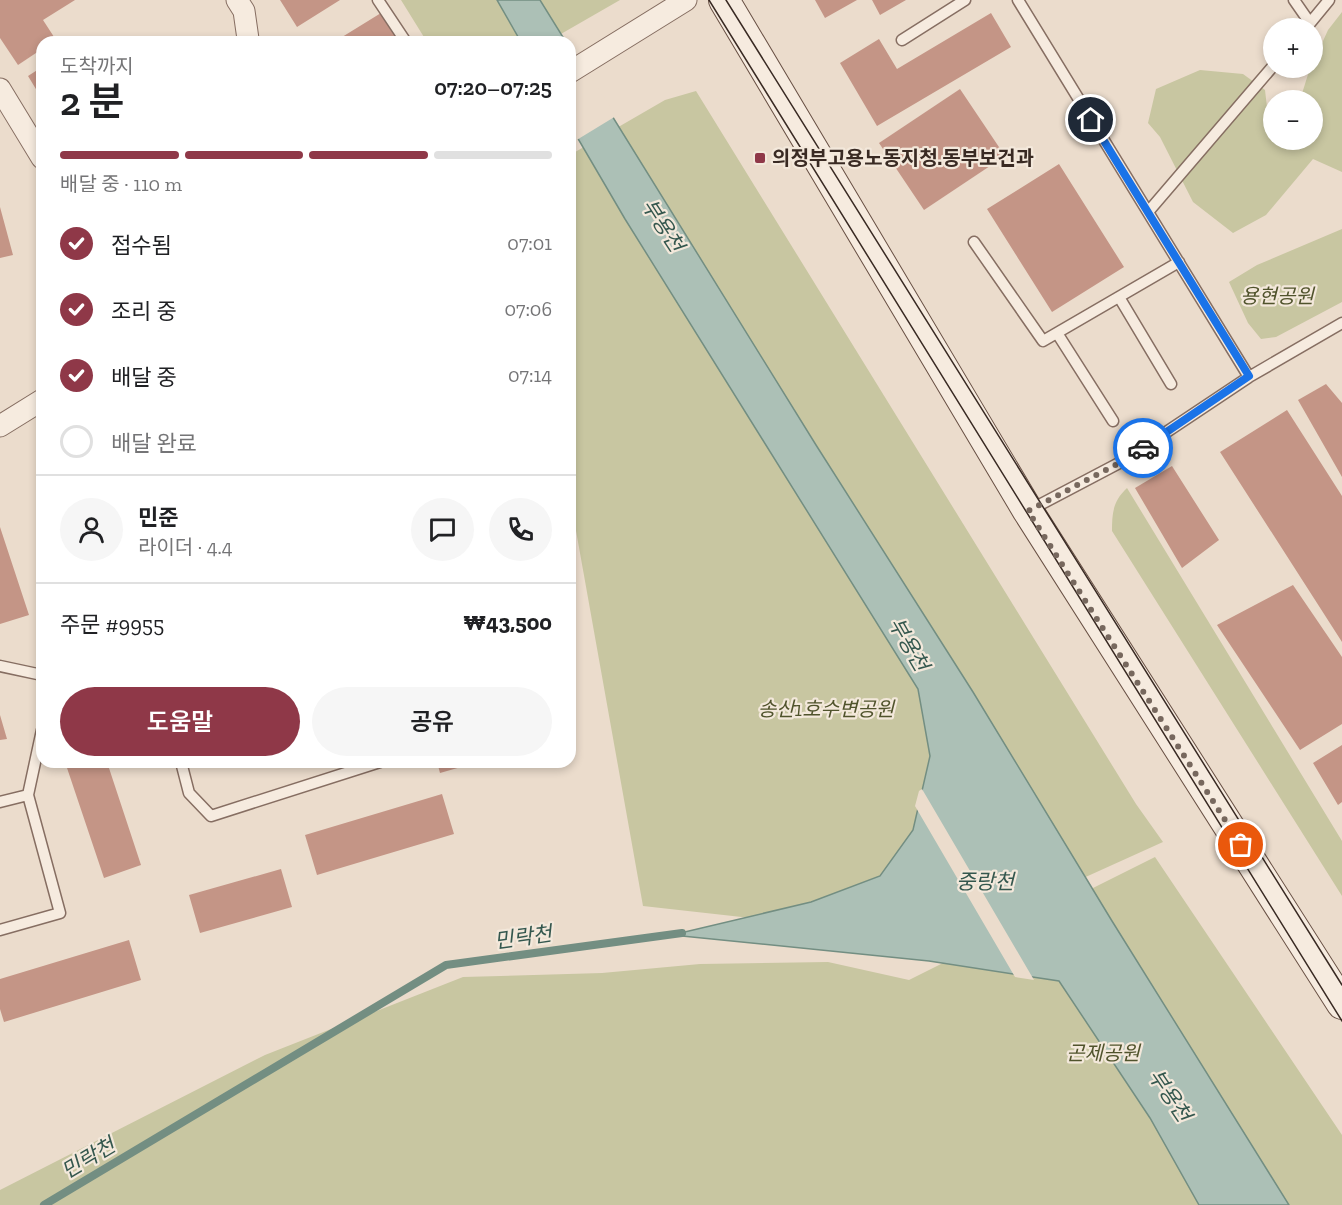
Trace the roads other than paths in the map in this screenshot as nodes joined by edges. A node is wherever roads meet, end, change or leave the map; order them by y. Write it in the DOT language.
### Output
graph roads {
  1 [pos="237,0"];
  2 [pos="378,0"];
  3 [pos="686,0"];
  4 [pos="724,0"];
  5 [pos="965,0"];
  6 [pos="1018,0"];
  7 [pos="1294,0"];
  8 [pos="1329,0"];
  9 [pos="1304,18"];
  10 [pos="1314,18"];
  11 [pos="248,36"];
  12 [pos="402,36"];
  13 [pos="902,40"];
  14 [pos="576,68"];
  15 [pos="1263,78"];
  16 [pos="0,89"];
  17 [pos="36,148"];
  18 [pos="1148,212"];
  19 [pos="974,242"];
  20 [pos="1179,262"];
  21 [pos="1119,297"];
  22 [pos="1342,323"];
  23 [pos="1057,333"];
  24 [pos="1249,376"];
  25 [pos="1171,384"];
  26 [pos="36,404"];
  27 [pos="1113,421"];
  28 [pos="0,426"];
  29 [pos="1028,511"];
  30 [pos="0,666"];
  31 [pos="36,674"];
  32 [pos="36,758"];
  33 [pos="183,768"];
  34 [pos="361,768"];
  35 [pos="28,795"];
  36 [pos="0,802"];
  37 [pos="0,930"];
  38 [pos="1342,1004"];
  1 -- 11 [label="street"];
  2 -- 12 [label="lane"];
  3 -- 14 [label="street"];
  4 -- 29 [label="main road"];
  5 -- 13 [label="lane"];
  6 -- 18 [label="lane"];
  7 -- 9 [label="lane"];
  8 -- 10 [label="lane"];
  15 -- 18 [label="lane"];
  16 -- 17 [label="street"];
  18 -- 20 [label="lane"];
  19 -- 23 [label="lane"];
  20 -- 21 [label="lane"];
  20 -- 24 [label="lane"];
  21 -- 23 [label="lane"];
  21 -- 25 [label="lane"];
  22 -- 24 [label="lane"];
  23 -- 27 [label="lane"];
  24 -- 29 [label="lane"];
  26 -- 28 [label="street"];
  29 -- 38 [label="main road"];
  30 -- 31 [label="lane"];
  32 -- 35 [label="lane"];
  33 -- 34 [label="lane"];
  35 -- 36 [label="lane"];
  35 -- 37 [label="lane"];
}
